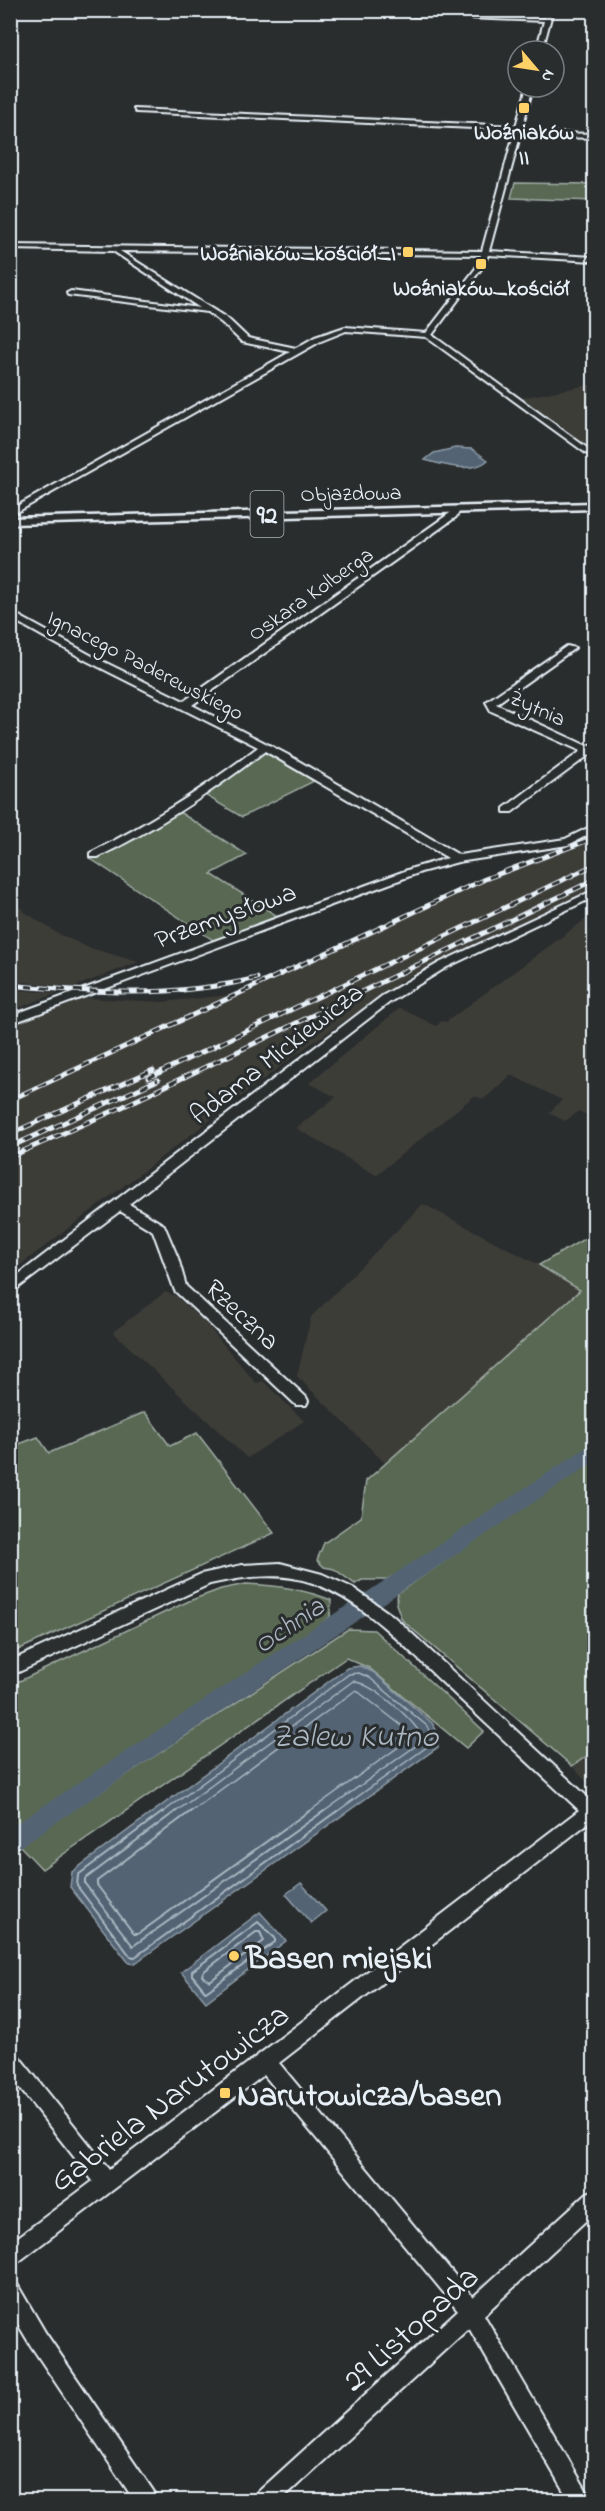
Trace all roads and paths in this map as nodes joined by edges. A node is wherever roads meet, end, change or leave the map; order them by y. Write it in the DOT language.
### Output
graph roads {
  1 [pos="269,10"];
  2 [pos="550,10"];
  3 [pos="548,20"];
  4 [pos="542,39"];
  5 [pos="527,99"];
  6 [pos="136,110"];
  7 [pos="518,131"];
  8 [pos="594,136"];
  9 [pos="10,247"];
  10 [pos="116,249"];
  11 [pos="485,254"];
  12 [pos="594,259"];
  13 [pos="70,293"];
  14 [pos="209,311"];
  15 [pos="428,335"];
  16 [pos="297,351"];
  17 [pos="594,457"];
  18 [pos="594,506"];
  19 [pos="457,509"];
  20 [pos="10,518"];
  21 [pos="10,614"];
  22 [pos="570,648"];
  23 [pos="184,706"];
  24 [pos="264,747"];
  25 [pos="592,750"];
  26 [pos="508,810"];
  27 [pos="594,828"];
  28 [pos="94,855"];
  29 [pos="457,859"];
  30 [pos="594,893"];
  31 [pos="10,1020"];
  32 [pos="120,1204"];
  33 [pos="10,1289"];
  34 [pos="301,1401"];
  35 [pos="10,1669"];
  36 [pos="593,1812"];
  37 [pos="10,2060"];
  38 [pos="266,2062"];
  39 [pos="107,2183"];
  40 [pos="594,2200"];
  41 [pos="10,2256"];
  42 [pos="10,2291"];
  43 [pos="472,2312"];
  44 [pos="146,2500"];
  45 [pos="266,2500"];
  46 [pos="581,2500"];
  1 -- 3 [label="street"];
  2 -- 3 [label="street"];
  3 -- 4 [label="street"];
  5 -- 7 [label="street"];
  6 -- 7 [label="street"];
  7 -- 8 [label="street"];
  7 -- 11 [label="street"];
  9 -- 10 [label="street"];
  10 -- 11 [label="street"];
  10 -- 14 [label="street"];
  11 -- 12 [label="street"];
  11 -- 15 [label="street"];
  13 -- 14 [label="street"];
  14 -- 16 [label="street"];
  15 -- 16 [label="street"];
  15 -- 17 [label="street"];
  16 -- 20 [label="street"];
  18 -- 19 [label="main road, Objazdowa / 92"];
  19 -- 20 [label="main road, Objazdowa / 92"];
  19 -- 23 [label="street, Oskara Kolberga"];
  21 -- 23 [label="street, Ignacego Paderewskiego"];
  22 -- 25 [label="street, Żytnia"];
  23 -- 24 [label="street, Ignacego Paderewskiego"];
  24 -- 28 [label="street, Ignacego Paderewskiego"];
  24 -- 29 [label="street, Ignacego Paderewskiego"];
  25 -- 26 [label="street"];
  27 -- 29 [label="street, Przemysłowa"];
  29 -- 31 [label="street, Przemysłowa"];
  30 -- 32 [label="street, Adama Mickiewicza"];
  32 -- 33 [label="street, Adama Mickiewicza"];
  32 -- 34 [label="street, Rzeczna"];
  35 -- 36 [label="street"];
  36 -- 38 [label="street, Gabriela Narutowicza"];
  37 -- 39 [label="street"];
  38 -- 39 [label="street, Gabriela Narutowicza"];
  38 -- 43 [label="street"];
  39 -- 41 [label="street, Gabriela Narutowicza"];
  40 -- 43 [label="street, 29 Listopada"];
  42 -- 44 [label="street"];
  43 -- 45 [label="street, 29 Listopada"];
  43 -- 46 [label="street"];
}
